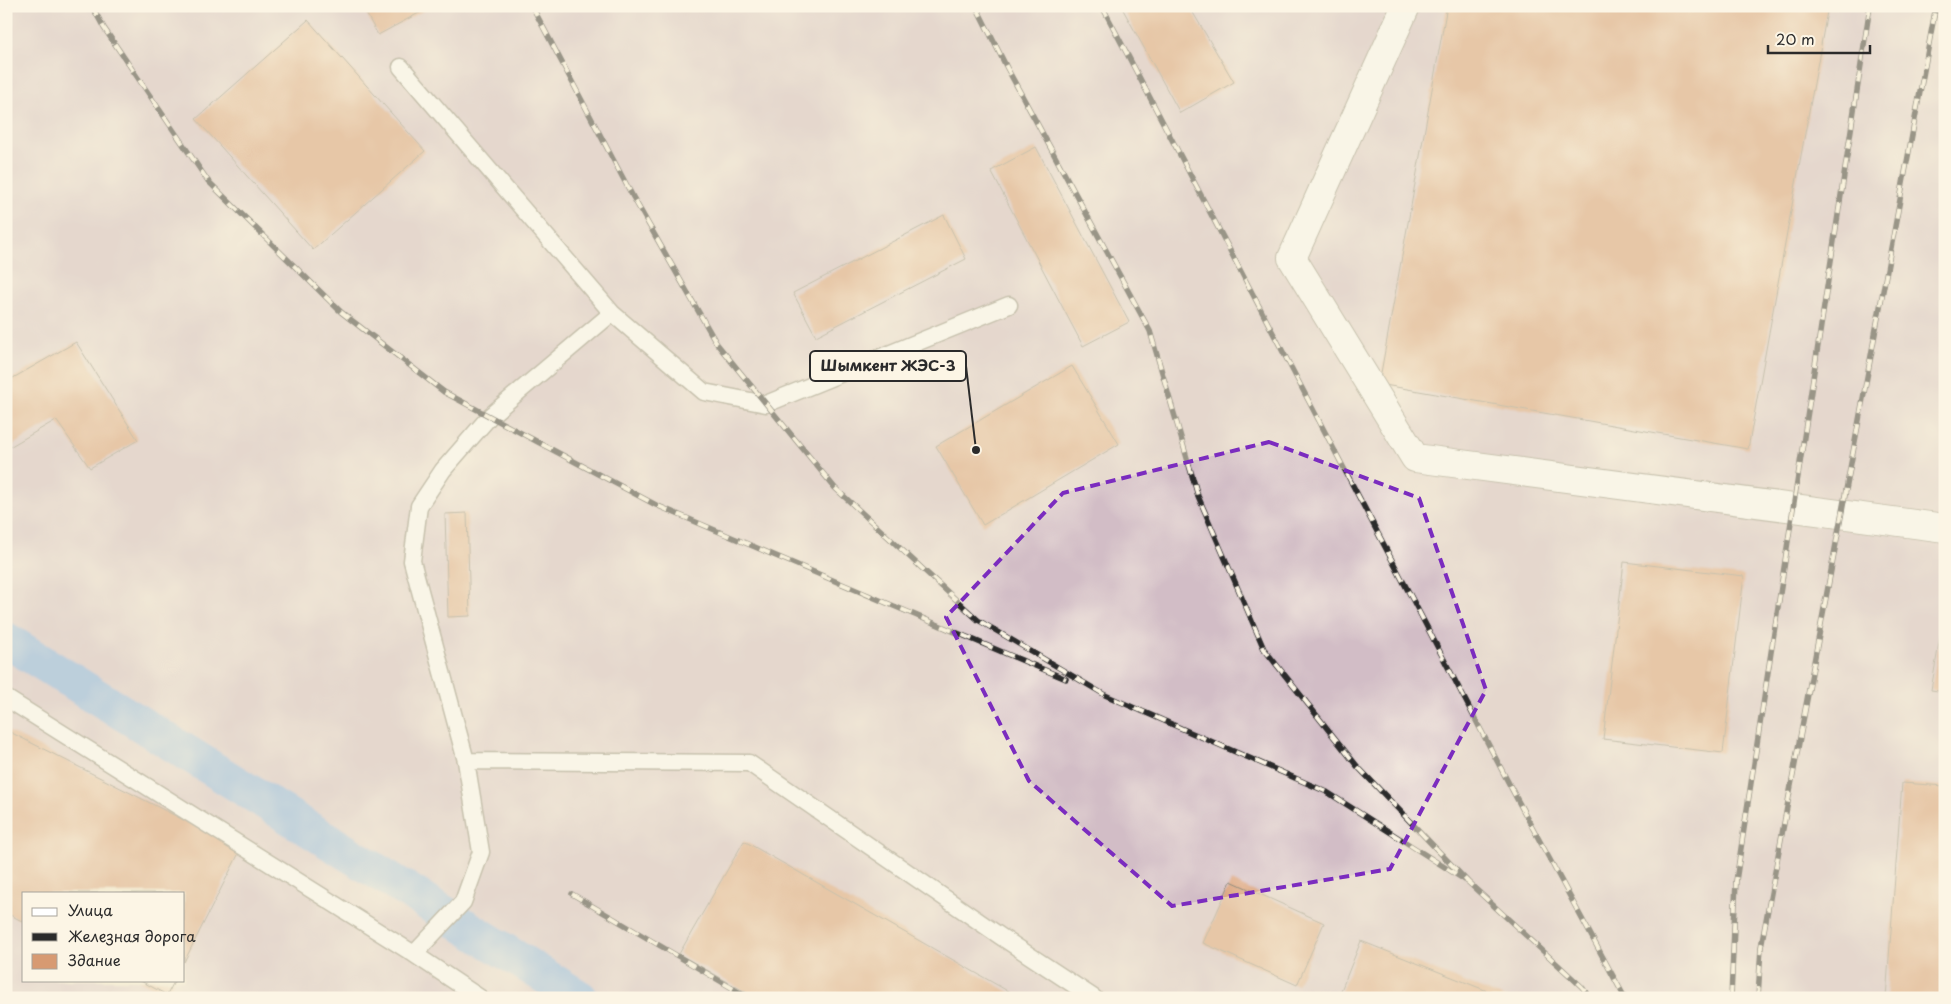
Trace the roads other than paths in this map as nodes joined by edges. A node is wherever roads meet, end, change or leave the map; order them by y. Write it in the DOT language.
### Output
graph roads {
  1 [pos="1406,6"];
  2 [pos="401,67"];
  3 [pos="1009,304"];
  4 [pos="612,313"];
  5 [pos="1945,528"];
  6 [pos="6,698"];
  7 [pos="466,761"];
  8 [pos="414,954"];
  9 [pos="480,998"];
  10 [pos="1094,998"];
  1 -- 5 [label="street"];
  2 -- 4 [label="lane"];
  3 -- 4 [label="lane"];
  4 -- 7 [label="lane"];
  6 -- 8 [label="lane"];
  7 -- 8 [label="lane"];
  7 -- 10 [label="lane"];
  8 -- 9 [label="lane"];
}
